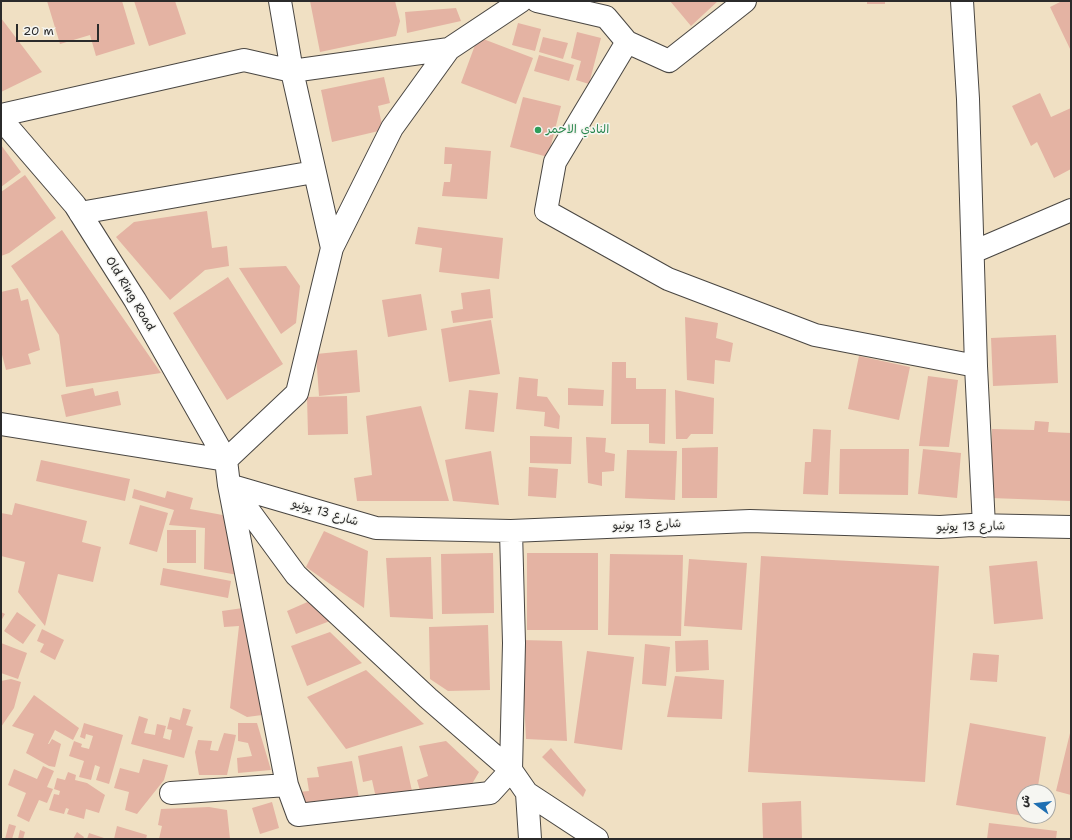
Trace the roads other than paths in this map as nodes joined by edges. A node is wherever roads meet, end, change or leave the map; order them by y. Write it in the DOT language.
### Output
graph roads {
  1 [pos="280,1"];
  2 [pos="521,1"];
  3 [pos="537,1"];
  4 [pos="745,1"];
  5 [pos="962,1"];
  6 [pos="627,42"];
  7 [pos="449,49"];
  8 [pos="292,71"];
  9 [pos="1,115"];
  10 [pos="1,119"];
  11 [pos="314,172"];
  12 [pos="1071,210"];
  13 [pos="80,213"];
  14 [pos="332,248"];
  15 [pos="973,252"];
  16 [pos="976,366"];
  17 [pos="1,424"];
  18 [pos="226,460"];
  19 [pos="229,485"];
  20 [pos="984,526"];
  21 [pos="1071,527"];
  22 [pos="511,530"];
  23 [pos="511,770"];
  24 [pos="287,785"];
  25 [pos="171,793"];
  26 [pos="527,793"];
  27 [pos="530,839"];
  28 [pos="597,839"];
  1 -- 8 [label="street"];
  2 -- 7 [label="street"];
  3 -- 6 [label="street"];
  4 -- 6 [label="street"];
  5 -- 15 [label="street"];
  6 -- 16 [label="street"];
  7 -- 8 [label="street"];
  7 -- 14 [label="street"];
  8 -- 9 [label="street"];
  8 -- 11 [label="street"];
  10 -- 13 [label="street, Old Ring Road"];
  11 -- 13 [label="street"];
  11 -- 14 [label="street"];
  12 -- 15 [label="street"];
  13 -- 18 [label="street, Old Ring Road"];
  14 -- 18 [label="street"];
  15 -- 16 [label="street"];
  16 -- 20 [label="street"];
  17 -- 18 [label="street"];
  18 -- 19 [label="street, Old Ring Road"];
  19 -- 22 [label="street, شارع 13 يونيو"];
  19 -- 23 [label="street"];
  19 -- 24 [label="street, Old Ring Road"];
  20 -- 21 [label="street, شارع 13 يونيو"];
  20 -- 22 [label="street, شارع 13 يونيو"];
  22 -- 23 [label="street"];
  23 -- 24 [label="street, Old Ring Road"];
  23 -- 26 [label="street"];
  24 -- 25 [label="street"];
  26 -- 27 [label="street"];
  26 -- 28 [label="street"];
}
